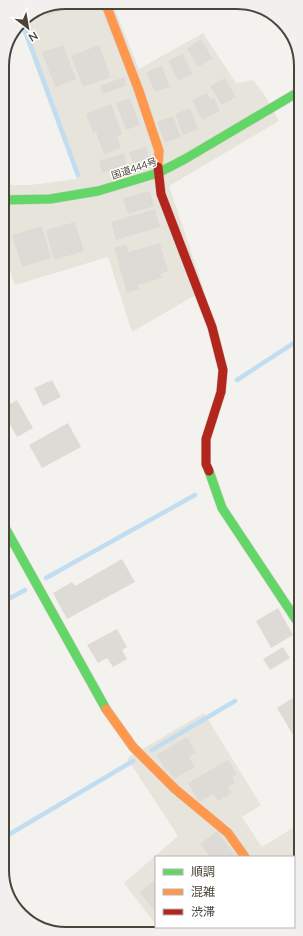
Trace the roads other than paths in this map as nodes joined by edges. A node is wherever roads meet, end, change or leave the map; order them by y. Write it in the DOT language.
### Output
graph roads {
  1 [pos="108,9"];
  2 [pos="294,95"];
  3 [pos="158,173"];
  4 [pos="9,200"];
  5 [pos="9,535"];
  6 [pos="294,616"];
  7 [pos="244,856"];
  1 -- 3 [label="main road"];
  2 -- 3 [label="main road, 国道444号"];
  3 -- 4 [label="main road, 国道444号"];
  3 -- 6 [label="main road"];
  5 -- 7 [label="main road"];
}
